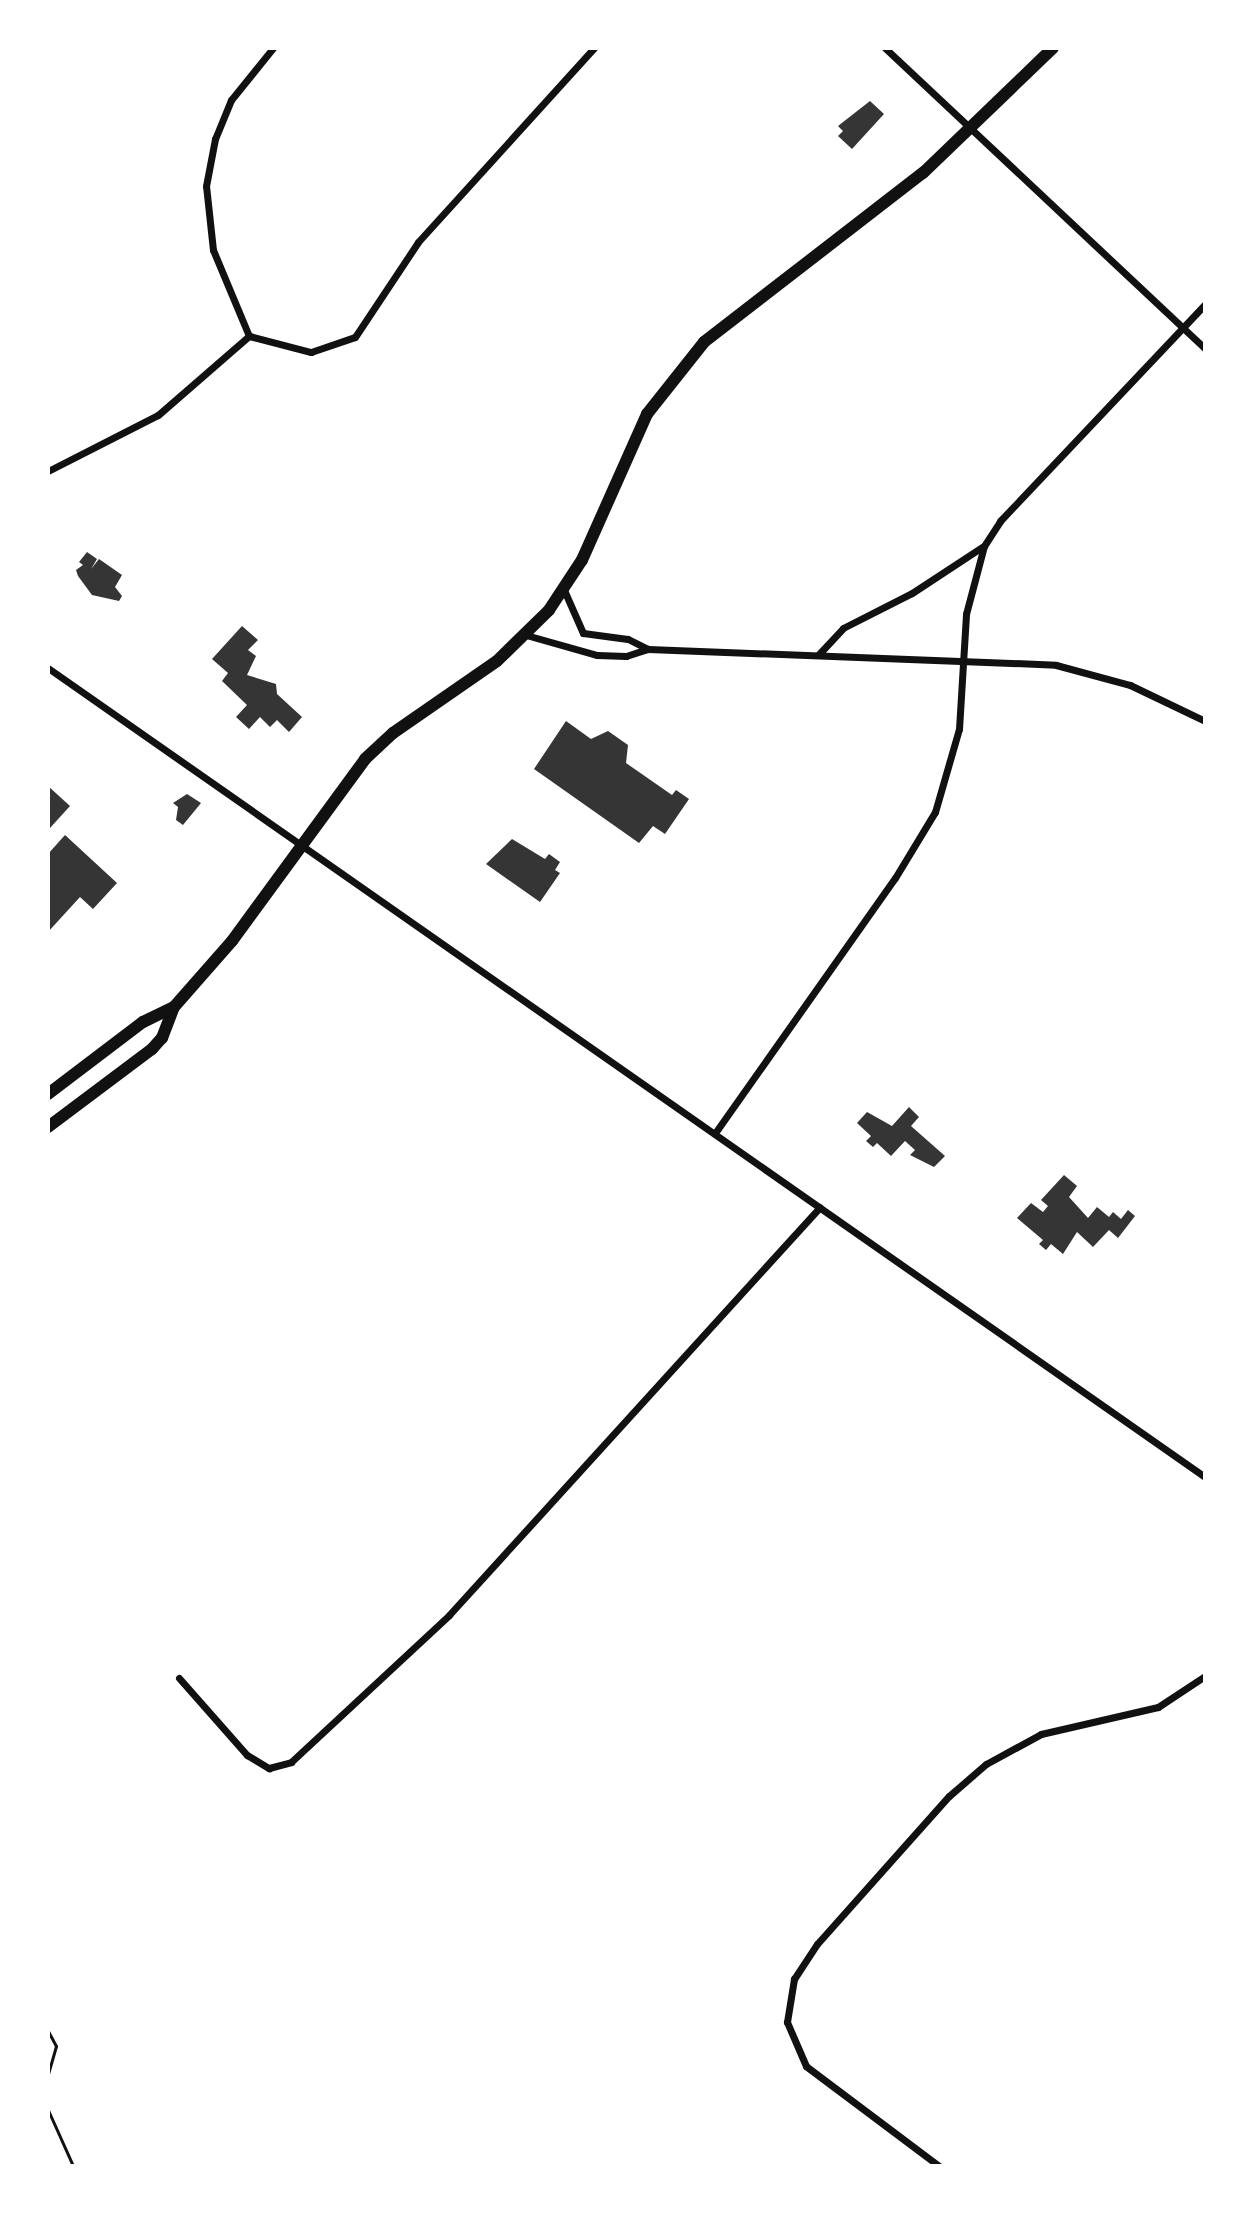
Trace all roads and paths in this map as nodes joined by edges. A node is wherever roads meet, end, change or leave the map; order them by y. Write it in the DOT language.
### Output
graph roads {
  1 [pos="273,48"];
  2 [pos="594,48"];
  3 [pos="885,48"];
  4 [pos="1053,48"];
  5 [pos="972,130"];
  6 [pos="1205,304"];
  7 [pos="1183,328"];
  8 [pos="249,336"];
  9 [pos="1205,348"];
  10 [pos="48,471"];
  11 [pos="984,546"];
  12 [pos="564,590"];
  13 [pos="526,635"];
  14 [pos="648,649"];
  15 [pos="819,654"];
  16 [pos="964,658"];
  17 [pos="48,668"];
  18 [pos="1205,721"];
  19 [pos="300,844"];
  20 [pos="174,1007"];
  21 [pos="48,1094"];
  22 [pos="48,1127"];
  23 [pos="715,1133"];
  24 [pos="820,1207"];
  25 [pos="1205,1477"];
  26 [pos="1205,1676"];
  27 [pos="179,1678"];
  28 [pos="48,2031"];
  29 [pos="48,2074"];
  30 [pos="48,2110"];
  31 [pos="73,2166"];
  32 [pos="939,2166"];
  1 -- 8 [label="street"];
  2 -- 8 [label="street"];
  3 -- 5 [label="street"];
  4 -- 5 [label="main road"];
  5 -- 7 [label="street"];
  5 -- 12 [label="main road"];
  6 -- 7 [label="street"];
  7 -- 9 [label="street"];
  7 -- 11 [label="street"];
  8 -- 10 [label="street"];
  11 -- 15 [label="street"];
  11 -- 16 [label="street"];
  12 -- 13 [label="main road"];
  12 -- 14 [label="street"];
  13 -- 14 [label="street"];
  13 -- 19 [label="main road"];
  14 -- 15 [label="street"];
  15 -- 16 [label="street"];
  16 -- 18 [label="street"];
  16 -- 23 [label="street"];
  17 -- 19 [label="street"];
  19 -- 20 [label="main road"];
  19 -- 23 [label="street"];
  20 -- 21 [label="main road"];
  20 -- 22 [label="main road"];
  23 -- 24 [label="street"];
  24 -- 25 [label="street"];
  24 -- 27 [label="street"];
  26 -- 32 [label="street"];
  28 -- 29 [label="path"];
  30 -- 31 [label="path"];
}
